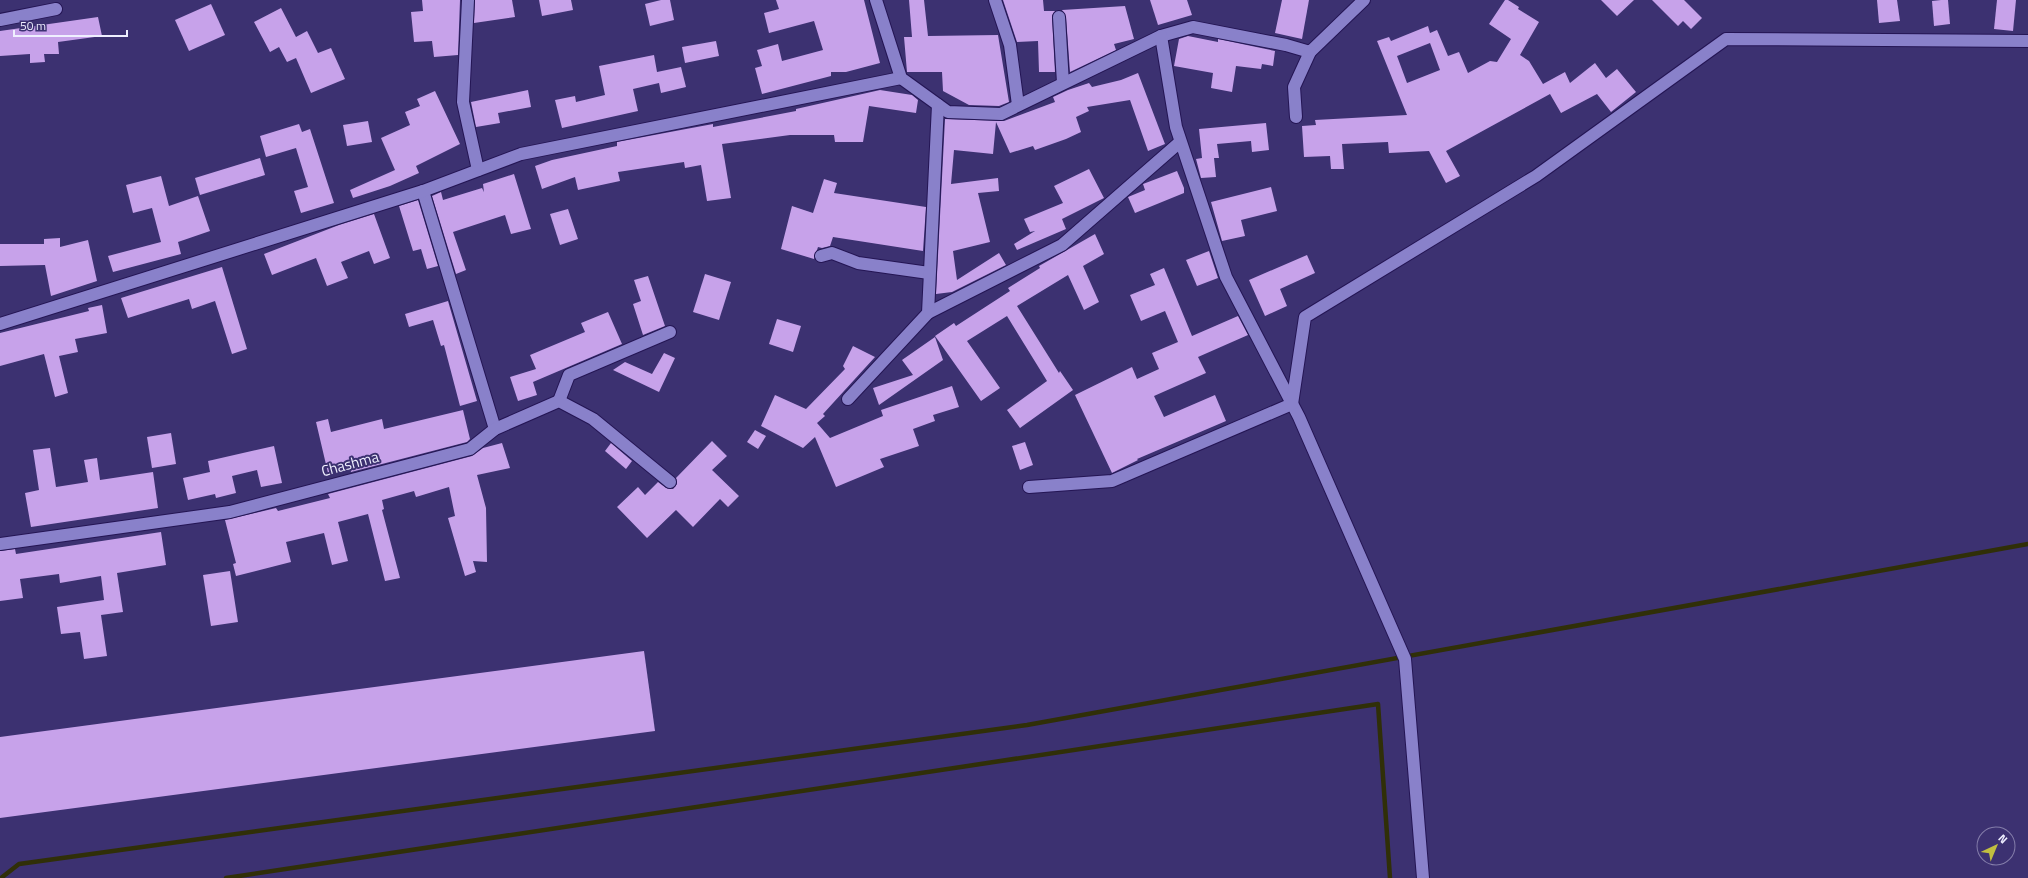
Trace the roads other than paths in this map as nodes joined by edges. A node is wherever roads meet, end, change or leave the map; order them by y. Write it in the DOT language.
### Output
graph roads {
  1 [pos="468,0"];
  2 [pos="876,0"];
  3 [pos="995,0"];
  4 [pos="1364,0"];
  5 [pos="56,9"];
  6 [pos="1059,18"];
  7 [pos="0,20"];
  8 [pos="1161,36"];
  9 [pos="2028,41"];
  10 [pos="1310,52"];
  11 [pos="901,78"];
  12 [pos="1063,83"];
  13 [pos="938,105"];
  14 [pos="1018,106"];
  15 [pos="1296,117"];
  16 [pos="1180,142"];
  17 [pos="478,170"];
  18 [pos="422,191"];
  19 [pos="821,256"];
  20 [pos="929,273"];
  21 [pos="928,313"];
  22 [pos="0,324"];
  23 [pos="670,332"];
  24 [pos="848,400"];
  25 [pos="559,401"];
  26 [pos="1292,404"];
  27 [pos="495,429"];
  28 [pos="670,482"];
  29 [pos="1029,487"];
  30 [pos="0,544"];
  31 [pos="1423,878"];
  1 -- 17 [label="street"];
  2 -- 11 [label="street"];
  3 -- 14 [label="street"];
  4 -- 10 [label="street"];
  5 -- 7 [label="street"];
  6 -- 12 [label="street"];
  8 -- 10 [label="street"];
  8 -- 12 [label="street"];
  8 -- 16 [label="street"];
  9 -- 26 [label="street"];
  10 -- 15 [label="street"];
  11 -- 13 [label="street"];
  11 -- 17 [label="street"];
  12 -- 14 [label="street"];
  13 -- 14 [label="street"];
  13 -- 20 [label="street"];
  16 -- 21 [label="street"];
  16 -- 26 [label="street"];
  17 -- 18 [label="street"];
  18 -- 22 [label="street"];
  18 -- 27 [label="street"];
  19 -- 20 [label="street"];
  20 -- 21 [label="street"];
  21 -- 24 [label="street"];
  23 -- 25 [label="street"];
  25 -- 27 [label="street, Chashma"];
  25 -- 28 [label="street"];
  26 -- 29 [label="street"];
  26 -- 31 [label="street"];
  27 -- 30 [label="street, Chashma"];
}
